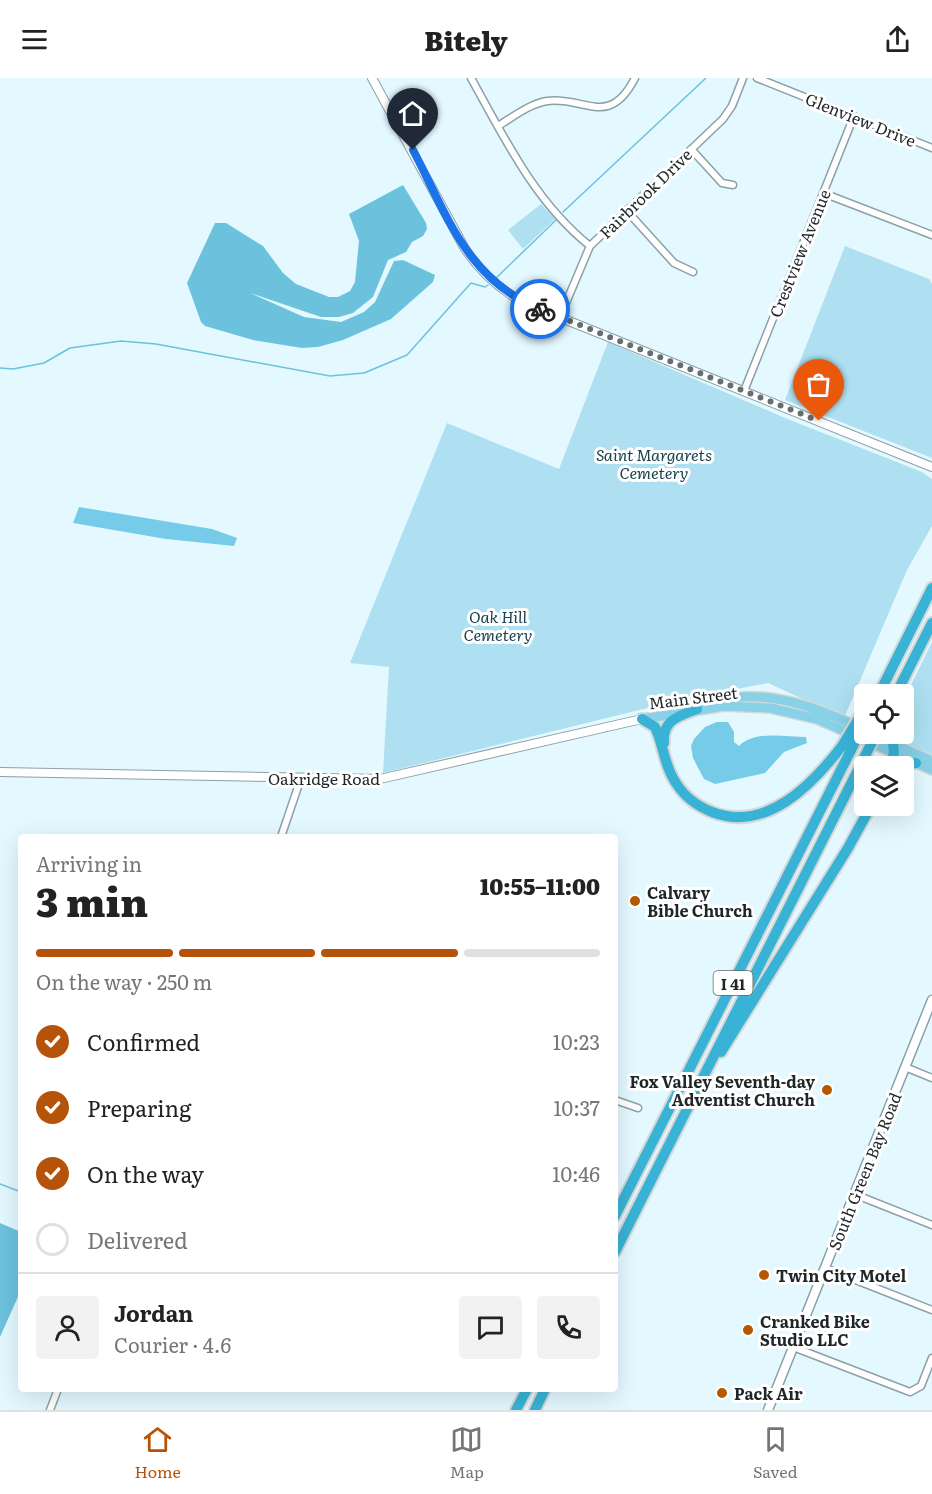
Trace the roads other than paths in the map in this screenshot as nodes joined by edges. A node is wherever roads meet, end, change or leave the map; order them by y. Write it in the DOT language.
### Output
graph roads {
  1 [pos="372,78"];
  2 [pos="471,78"];
  3 [pos="635,78"];
  4 [pos="743,78"];
  5 [pos="757,78"];
  6 [pos="854,116"];
  7 [pos="498,126"];
  8 [pos="932,148"];
  9 [pos="691,149"];
  10 [pos="733,185"];
  11 [pos="823,193"];
  12 [pos="626,210"];
  13 [pos="932,235"];
  14 [pos="590,246"];
  15 [pos="693,272"];
  16 [pos="560,317"];
  17 [pos="744,391"];
  18 [pos="932,467"];
  19 [pos="932,588"];
  20 [pos="932,622"];
  21 [pos="912,628"];
  22 [pos="877,684"];
  23 [pos="884,684"];
  24 [pos="901,684"];
  25 [pos="697,709"];
  26 [pos="642,719"];
  27 [pos="854,726"];
  28 [pos="854,734"];
  29 [pos="871,744"];
  30 [pos="887,744"];
  31 [pos="847,748"];
  32 [pos="893,748"];
  33 [pos="891,756"];
  34 [pos="932,761"];
  35 [pos="916,763"];
  36 [pos="669,770"];
  37 [pos="932,770"];
  38 [pos="0,772"];
  39 [pos="301,778"];
  40 [pos="867,816"];
  41 [pos="281,834"];
  42 [pos="932,1000"];
  43 [pos="714,1058"];
  44 [pos="905,1067"];
  45 [pos="932,1078"];
  46 [pos="618,1101"];
  47 [pos="638,1108"];
  48 [pos="854,1194"];
  49 [pos="618,1210"];
  50 [pos="932,1225"];
  51 [pos="618,1246"];
  52 [pos="825,1268"];
  53 [pos="932,1310"];
  54 [pos="793,1347"];
  55 [pos="932,1358"];
  56 [pos="57,1392"];
  57 [pos="525,1392"];
  58 [pos="543,1392"];
  59 [pos="50,1410"];
  60 [pos="516,1410"];
  61 [pos="534,1410"];
  62 [pos="768,1410"];
  1 -- 16 [label="street"];
  2 -- 7 [label="street"];
  3 -- 7 [label="street"];
  4 -- 9 [label="street, Fairbrook Drive"];
  5 -- 6 [label="street, Glenview Drive"];
  6 -- 8 [label="street, Glenview Drive"];
  6 -- 11 [label="street, Crestview Avenue"];
  7 -- 14 [label="street"];
  9 -- 10 [label="street"];
  9 -- 12 [label="street, Fairbrook Drive"];
  11 -- 13 [label="street"];
  11 -- 17 [label="street, Crestview Avenue"];
  12 -- 14 [label="street, Fairbrook Drive"];
  12 -- 15 [label="street"];
  14 -- 16 [label="street, Fairbrook Drive"];
  16 -- 17 [label="street"];
  17 -- 18 [label="street"];
  19 -- 21 [label="highway"];
  20 -- 24 [label="highway"];
  21 -- 22 [label="highway"];
  21 -- 23 [label="highway"];
  25 -- 26 [label="main road, Main Street"];
  25 -- 32 [label="main road, Main Street"];
  25 -- 36 [label="highway"];
  26 -- 27 [label="main road, Main Street"];
  26 -- 36 [label="highway"];
  26 -- 39 [label="street, Oakridge Road"];
  28 -- 31 [label="highway, I 41, bridge"];
  29 -- 43 [label="highway, I 41, bridge"];
  30 -- 32 [label="main road, Main Street"];
  31 -- 36 [label="highway"];
  31 -- 49 [label="highway, I 41"];
  32 -- 33 [label="highway"];
  32 -- 34 [label="main road, Main Street"];
  32 -- 35 [label="main road, Main Street"];
  35 -- 37 [label="main road, Main Street"];
  38 -- 39 [label="street, Oakridge Road"];
  39 -- 41 [label="street"];
  40 -- 43 [label="highway"];
  42 -- 44 [label="main road, South Green Bay Road"];
  43 -- 51 [label="highway, I 41"];
  44 -- 45 [label="street"];
  44 -- 48 [label="main road, South Green Bay Road"];
  46 -- 47 [label="street"];
  48 -- 50 [label="street"];
  48 -- 52 [label="main road, South Green Bay Road"];
  52 -- 53 [label="street"];
  52 -- 54 [label="main road, South Green Bay Road"];
  54 -- 55 [label="street"];
  54 -- 62 [label="main road, South Green Bay Road"];
  56 -- 59 [label="street"];
  57 -- 60 [label="highway"];
  58 -- 61 [label="highway"];
}
